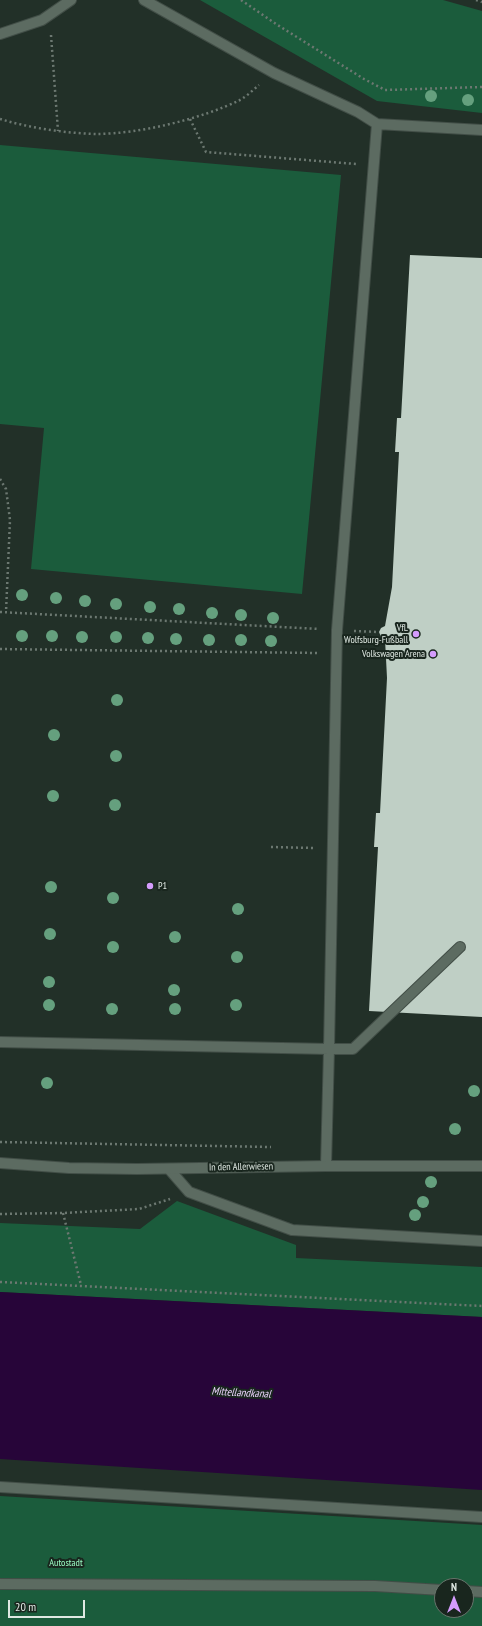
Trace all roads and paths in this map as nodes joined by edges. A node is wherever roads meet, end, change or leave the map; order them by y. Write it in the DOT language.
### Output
graph roads {
  1 [pos="72,0"];
  2 [pos="144,0"];
  3 [pos="241,0"];
  4 [pos="476,0"];
  5 [pos="482,2"];
  6 [pos="42,20"];
  7 [pos="0,34"];
  8 [pos="274,73"];
  9 [pos="482,87"];
  10 [pos="0,119"];
  11 [pos="190,119"];
  12 [pos="377,124"];
  13 [pos="482,130"];
  14 [pos="58,131"];
  15 [pos="373,166"];
  16 [pos="0,479"];
  17 [pos="0,612"];
  18 [pos="6,612"];
  19 [pos="337,630"];
  20 [pos="379,632"];
  21 [pos="0,649"];
  22 [pos="336,653"];
  23 [pos="270,847"];
  24 [pos="333,848"];
  25 [pos="460,948"];
  26 [pos="0,1042"];
  27 [pos="329,1049"];
  28 [pos="0,1142"];
  29 [pos="278,1147"];
  30 [pos="0,1164"];
  31 [pos="326,1166"];
  32 [pos="482,1166"];
  33 [pos="169,1169"];
  34 [pos="189,1192"];
  35 [pos="64,1213"];
  36 [pos="0,1214"];
  37 [pos="482,1240"];
  38 [pos="0,1282"];
  39 [pos="81,1285"];
  40 [pos="482,1306"];
  41 [pos="0,1487"];
  42 [pos="482,1516"];
  43 [pos="0,1584"];
  44 [pos="434,1590"];
  1 -- 6 [label="street"];
  2 -- 8 [label="street"];
  3 -- 9 [label="path"];
  4 -- 5 [label="path"];
  6 -- 7 [label="street"];
  6 -- 14 [label="path"];
  8 -- 11 [label="path"];
  8 -- 12 [label="street"];
  10 -- 14 [label="path"];
  11 -- 14 [label="path"];
  11 -- 15 [label="path"];
  12 -- 13 [label="street"];
  12 -- 15 [label="street"];
  15 -- 19 [label="street"];
  16 -- 18 [label="path"];
  17 -- 18 [label="path"];
  18 -- 19 [label="path"];
  19 -- 20 [label="path"];
  19 -- 22 [label="street"];
  21 -- 22 [label="path"];
  22 -- 24 [label="street"];
  23 -- 24 [label="path"];
  24 -- 27 [label="street"];
  25 -- 27 [label="street"];
  26 -- 27 [label="street"];
  27 -- 31 [label="street"];
  28 -- 29 [label="path"];
  30 -- 33 [label="street, In den Allerwiesen"];
  31 -- 32 [label="street, In den Allerwiesen"];
  31 -- 33 [label="street, In den Allerwiesen"];
  33 -- 34 [label="street"];
  34 -- 35 [label="path"];
  34 -- 37 [label="street"];
  35 -- 36 [label="path"];
  35 -- 39 [label="path"];
  38 -- 39 [label="path"];
  39 -- 40 [label="path"];
  41 -- 42 [label="street"];
  43 -- 44 [label="street"];
}
